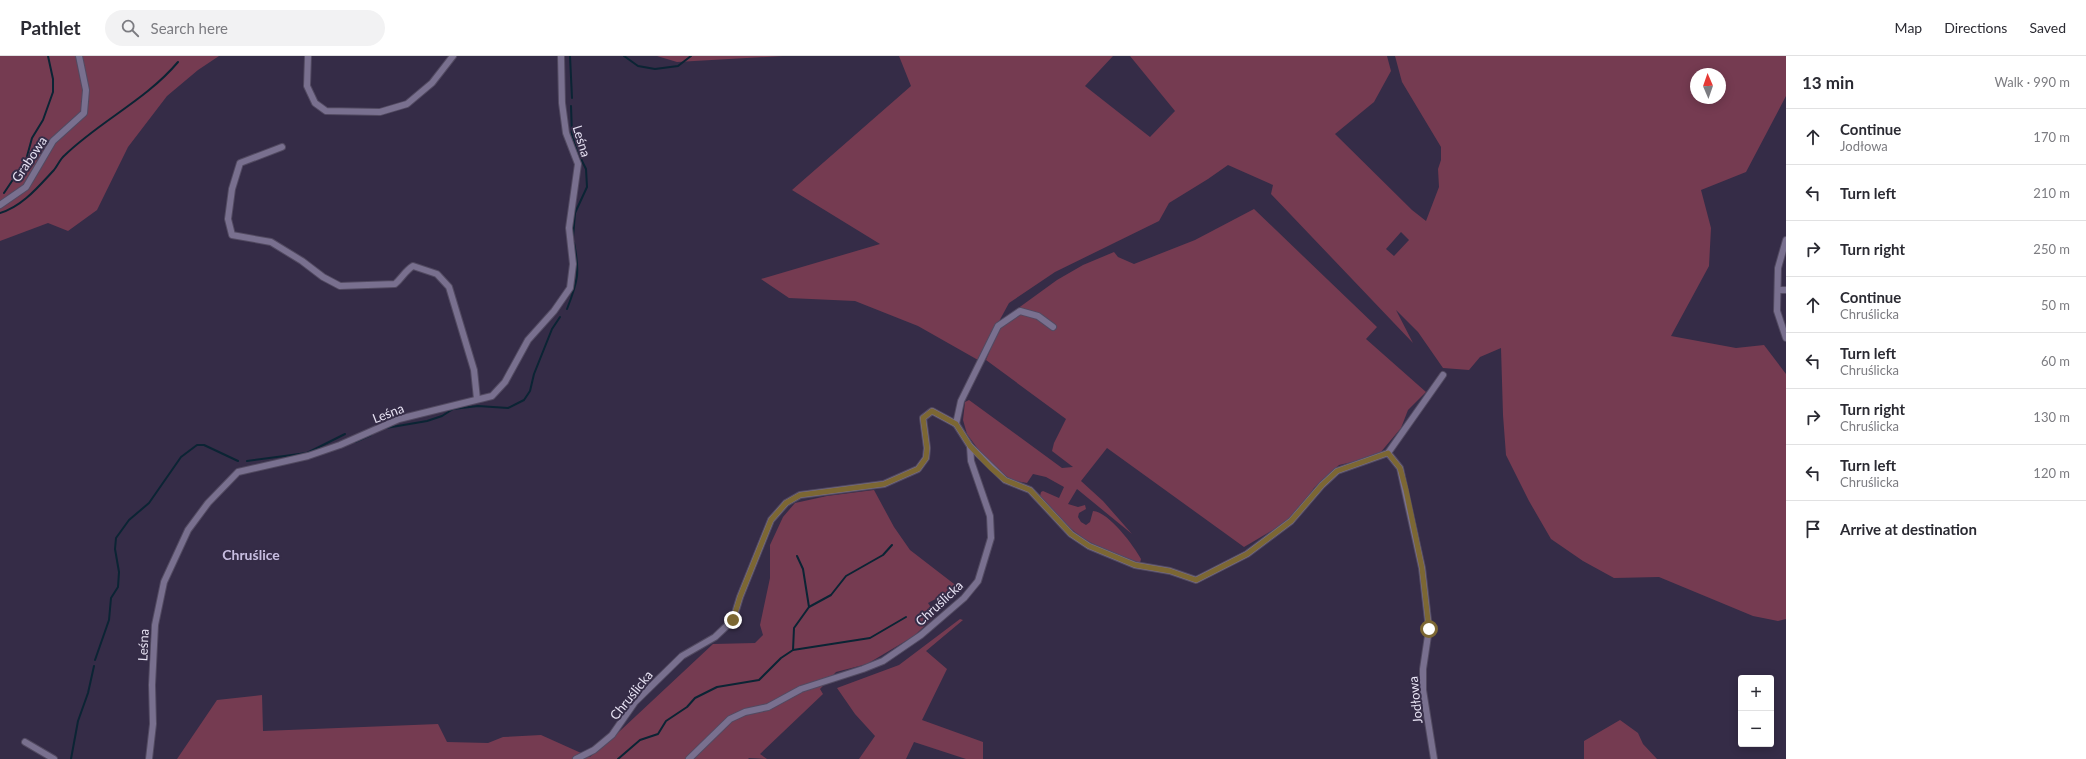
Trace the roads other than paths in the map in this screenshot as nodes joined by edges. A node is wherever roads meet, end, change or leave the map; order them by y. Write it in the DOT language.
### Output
graph roads {
  1 [pos="79,56"];
  2 [pos="308,56"];
  3 [pos="453,56"];
  4 [pos="561,56"];
  5 [pos="282,147"];
  6 [pos="0,205"];
  7 [pos="1786,240"];
  8 [pos="1782,290"];
  9 [pos="1053,327"];
  10 [pos="1786,338"];
  11 [pos="1443,375"];
  12 [pos="476,399"];
  13 [pos="956,424"];
  14 [pos="970,446"];
  15 [pos="1388,453"];
  16 [pos="25,742"];
  17 [pos="54,759"];
  18 [pos="149,759"];
  19 [pos="576,759"];
  20 [pos="689,759"];
  21 [pos="1434,759"];
  1 -- 6 [label="street, Grabowa"];
  2 -- 3 [label="street"];
  4 -- 12 [label="street, Leśna"];
  5 -- 12 [label="street"];
  7 -- 8 [label="street"];
  8 -- 10 [label="street"];
  9 -- 13 [label="street"];
  11 -- 15 [label="street"];
  12 -- 18 [label="street, Leśna"];
  13 -- 14 [label="street, Chruślicka"];
  13 -- 19 [label="street, Chruślicka"];
  14 -- 15 [label="street"];
  14 -- 20 [label="street, Chruślicka"];
  15 -- 21 [label="street, Jodłowa"];
  16 -- 17 [label="street"];
}
